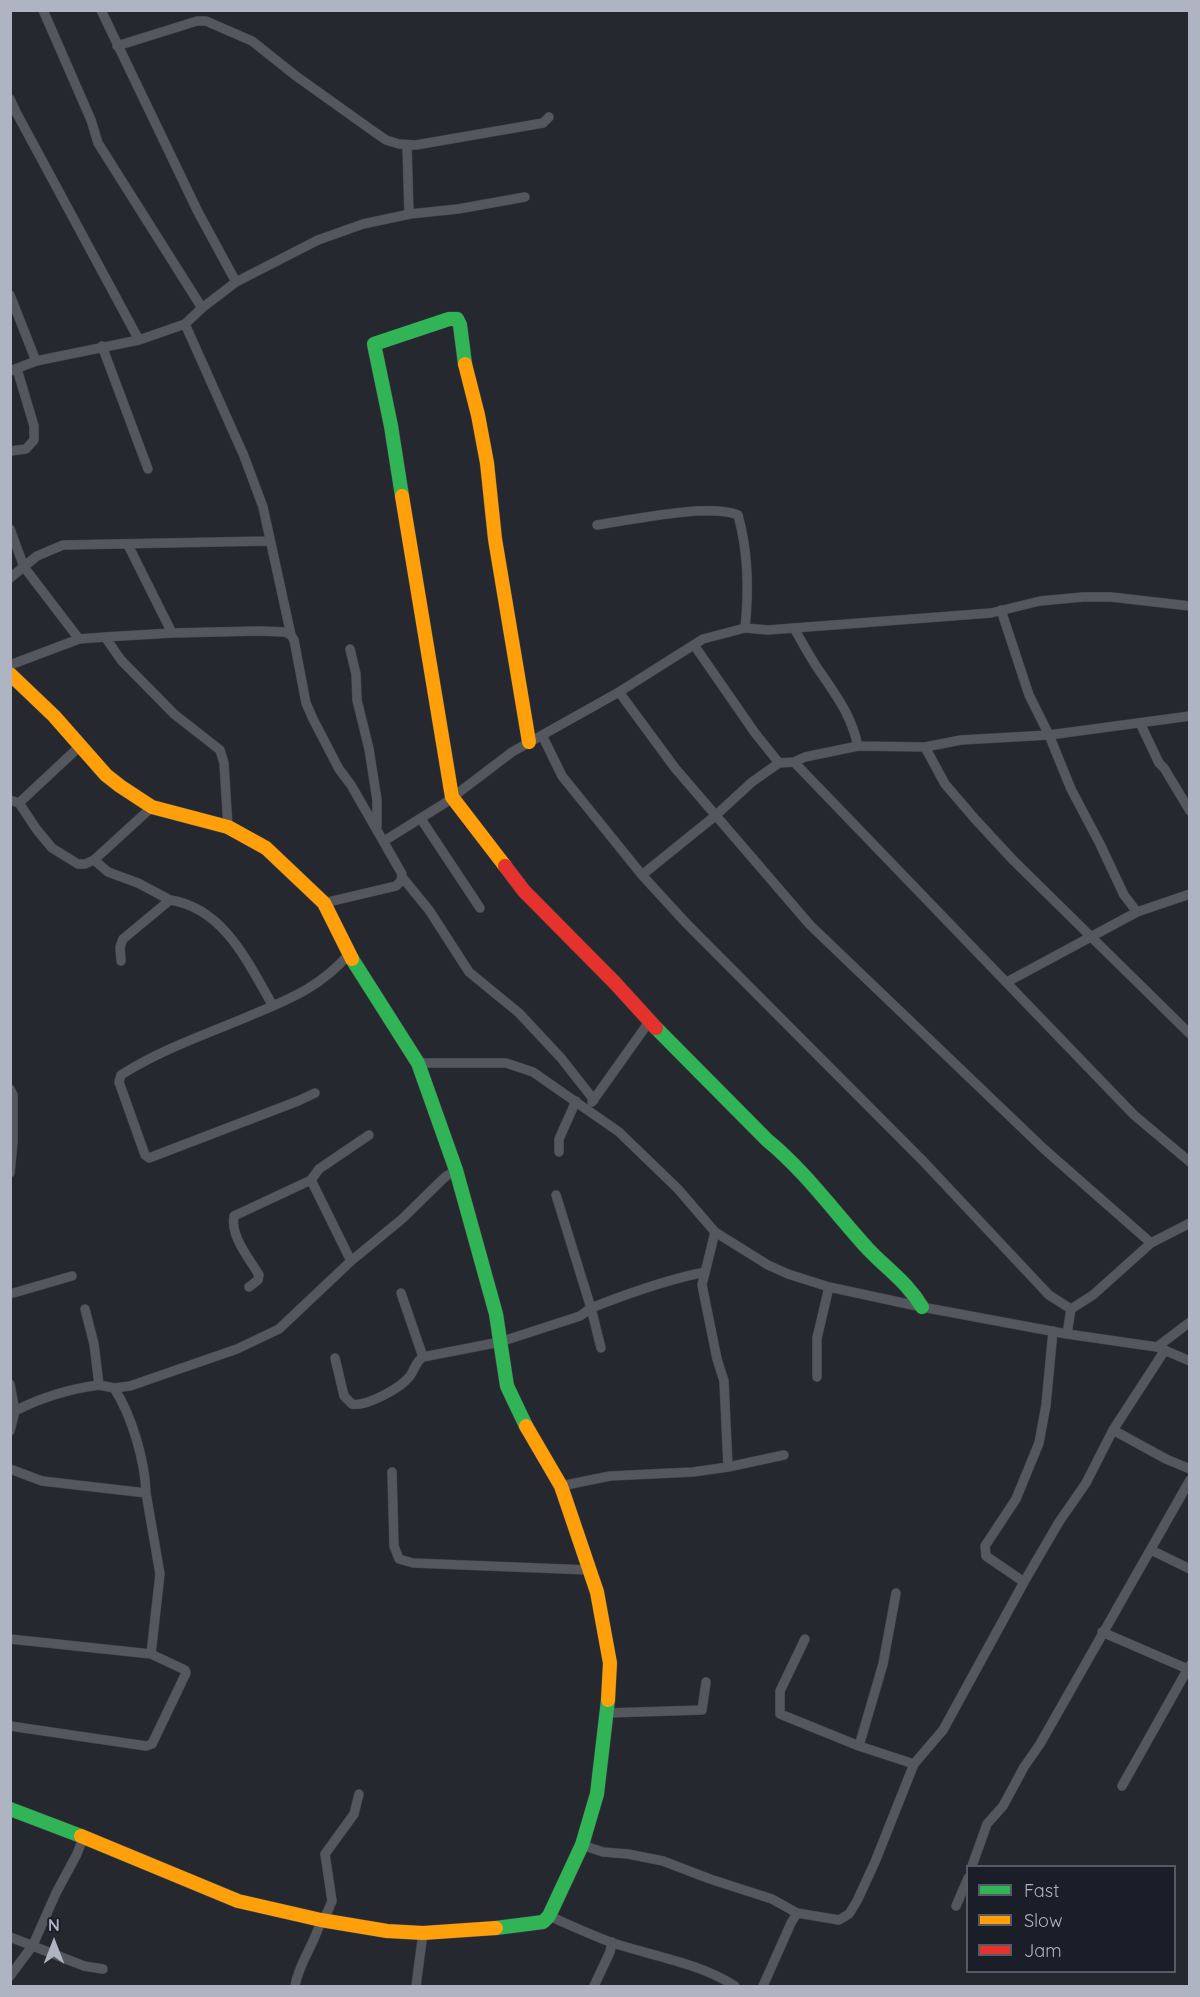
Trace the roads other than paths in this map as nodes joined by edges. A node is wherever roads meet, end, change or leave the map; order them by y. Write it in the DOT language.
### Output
graph roads {
  1 [pos="43,10"];
  2 [pos="101,10"];
  3 [pos="117,46"];
  4 [pos="10,99"];
  5 [pos="549,117"];
  6 [pos="407,145"];
  7 [pos="525,197"];
  8 [pos="408,214"];
  9 [pos="236,282"];
  10 [pos="10,295"];
  11 [pos="202,308"];
  12 [pos="185,324"];
  13 [pos="139,340"];
  14 [pos="102,346"];
  15 [pos="36,361"];
  16 [pos="14,370"];
  17 [pos="10,451"];
  18 [pos="148,469"];
  19 [pos="597,525"];
  20 [pos="10,529"];
  21 [pos="269,541"];
  22 [pos="128,545"];
  23 [pos="24,567"];
  24 [pos="10,578"];
  25 [pos="1190,606"];
  26 [pos="1001,610"];
  27 [pos="745,628"];
  28 [pos="794,628"];
  29 [pos="172,633"];
  30 [pos="291,635"];
  31 [pos="105,637"];
  32 [pos="79,639"];
  33 [pos="694,645"];
  34 [pos="350,649"];
  35 [pos="10,665"];
  36 [pos="10,674"];
  37 [pos="620,692"];
  38 [pos="1190,716"];
  39 [pos="1140,723"];
  40 [pos="542,735"];
  41 [pos="1049,735"];
  42 [pos="529,742"];
  43 [pos="80,746"];
  44 [pos="858,746"];
  45 [pos="926,747"];
  46 [pos="794,762"];
  47 [pos="779,763"];
  48 [pos="452,797"];
  49 [pos="15,802"];
  50 [pos="152,807"];
  51 [pos="1190,811"];
  52 [pos="715,816"];
  53 [pos="421,819"];
  54 [pos="228,827"];
  55 [pos="377,829"];
  56 [pos="384,841"];
  57 [pos="94,860"];
  58 [pos="642,875"];
  59 [pos="402,877"];
  60 [pos="1190,894"];
  61 [pos="170,900"];
  62 [pos="324,903"];
  63 [pos="480,908"];
  64 [pos="1137,912"];
  65 [pos="1090,936"];
  66 [pos="349,954"];
  67 [pos="121,961"];
  68 [pos="1007,982"];
  69 [pos="273,1006"];
  70 [pos="650,1022"];
  71 [pos="1190,1034"];
  72 [pos="418,1063"];
  73 [pos="10,1089"];
  74 [pos="315,1093"];
  75 [pos="594,1100"];
  76 [pos="576,1101"];
  77 [pos="588,1109"];
  78 [pos="369,1135"];
  79 [pos="559,1152"];
  80 [pos="1190,1162"];
  81 [pos="456,1170"];
  82 [pos="10,1173"];
  83 [pos="311,1179"];
  84 [pos="556,1195"];
  85 [pos="1190,1222"];
  86 [pos="715,1232"];
  87 [pos="1151,1243"];
  88 [pos="351,1261"];
  89 [pos="705,1272"];
  90 [pos="72,1276"];
  91 [pos="249,1287"];
  92 [pos="829,1287"];
  93 [pos="401,1293"];
  94 [pos="10,1294"];
  95 [pos="922,1307"];
  96 [pos="591,1308"];
  97 [pos="86,1309"];
  98 [pos="1071,1309"];
  99 [pos="1190,1322"];
  100 [pos="1053,1331"];
  101 [pos="1067,1334"];
  102 [pos="500,1342"];
  103 [pos="601,1348"];
  104 [pos="1161,1348"];
  105 [pos="423,1357"];
  106 [pos="335,1358"];
  107 [pos="1190,1361"];
  108 [pos="817,1377"];
  109 [pos="10,1384"];
  110 [pos="99,1385"];
  111 [pos="114,1388"];
  112 [pos="13,1410"];
  113 [pos="1113,1430"];
  114 [pos="10,1431"];
  115 [pos="784,1455"];
  116 [pos="728,1467"];
  117 [pos="10,1469"];
  118 [pos="1190,1469"];
  119 [pos="392,1473"];
  120 [pos="1190,1480"];
  121 [pos="561,1486"];
  122 [pos="146,1493"];
  123 [pos="1151,1550"];
  124 [pos="1190,1569"];
  125 [pos="589,1570"];
  126 [pos="1024,1582"];
  127 [pos="896,1593"];
  128 [pos="1102,1632"];
  129 [pos="10,1639"];
  130 [pos="805,1639"];
  131 [pos="150,1654"];
  132 [pos="1189,1668"];
  133 [pos="706,1682"];
  134 [pos="607,1713"];
  135 [pos="10,1726"];
  136 [pos="859,1746"];
  137 [pos="914,1764"];
  138 [pos="1122,1786"];
  139 [pos="358,1794"];
  140 [pos="10,1809"];
  141 [pos="83,1838"];
  142 [pos="582,1845"];
  143 [pos="972,1865"];
  144 [pos="966,1883"];
  145 [pos="956,1906"];
  146 [pos="797,1913"];
  147 [pos="549,1916"];
  148 [pos="322,1920"];
  149 [pos="423,1933"];
  150 [pos="10,1937"];
  151 [pos="612,1942"];
  152 [pos="33,1946"];
  153 [pos="103,1969"];
  154 [pos="10,1976"];
  155 [pos="295,1986"];
  156 [pos="416,1986"];
  157 [pos="594,1986"];
  158 [pos="735,1986"];
  159 [pos="763,1986"];
  1 -- 11 [label="street"];
  2 -- 3 [label="street"];
  3 -- 6 [label="street"];
  3 -- 9 [label="street"];
  4 -- 13 [label="street"];
  5 -- 6 [label="street"];
  6 -- 8 [label="street"];
  7 -- 8 [label="street"];
  8 -- 9 [label="street"];
  9 -- 11 [label="street"];
  10 -- 15 [label="street"];
  11 -- 12 [label="street"];
  12 -- 13 [label="street"];
  12 -- 21 [label="street"];
  13 -- 14 [label="street"];
  14 -- 15 [label="street"];
  14 -- 18 [label="street"];
  15 -- 16 [label="street"];
  16 -- 17 [label="street"];
  19 -- 27 [label="street"];
  20 -- 23 [label="street"];
  21 -- 22 [label="street"];
  21 -- 30 [label="street"];
  22 -- 23 [label="street"];
  22 -- 29 [label="street"];
  23 -- 24 [label="street"];
  23 -- 32 [label="street"];
  25 -- 26 [label="street"];
  26 -- 28 [label="street"];
  26 -- 41 [label="street"];
  27 -- 28 [label="street"];
  27 -- 33 [label="street"];
  28 -- 44 [label="street"];
  29 -- 30 [label="street"];
  29 -- 31 [label="street"];
  30 -- 55 [label="street"];
  31 -- 32 [label="street"];
  31 -- 54 [label="street"];
  32 -- 35 [label="street"];
  33 -- 37 [label="street"];
  33 -- 47 [label="street"];
  34 -- 55 [label="street"];
  36 -- 43 [label="street"];
  37 -- 40 [label="street"];
  37 -- 52 [label="street"];
  38 -- 39 [label="street"];
  39 -- 41 [label="street"];
  39 -- 51 [label="street"];
  40 -- 42 [label="street"];
  40 -- 58 [label="street"];
  41 -- 45 [label="street"];
  41 -- 64 [label="street"];
  42 -- 48 [label="street"];
  42 -- 48 [label="street"];
  43 -- 49 [label="street"];
  43 -- 50 [label="street"];
  44 -- 45 [label="street"];
  44 -- 46 [label="street"];
  45 -- 65 [label="street"];
  46 -- 47 [label="street"];
  46 -- 68 [label="street"];
  47 -- 52 [label="street"];
  48 -- 53 [label="street"];
  48 -- 70 [label="street"];
  49 -- 57 [label="street"];
  50 -- 54 [label="street"];
  50 -- 57 [label="street"];
  52 -- 58 [label="street"];
  52 -- 87 [label="street"];
  53 -- 56 [label="street"];
  53 -- 63 [label="street"];
  54 -- 62 [label="street"];
  55 -- 56 [label="street"];
  56 -- 59 [label="street"];
  57 -- 61 [label="street"];
  58 -- 98 [label="street"];
  59 -- 62 [label="street"];
  59 -- 75 [label="street"];
  60 -- 64 [label="street"];
  61 -- 67 [label="street"];
  61 -- 69 [label="street"];
  62 -- 66 [label="street"];
  64 -- 65 [label="street"];
  65 -- 68 [label="street"];
  65 -- 71 [label="street"];
  66 -- 69 [label="street"];
  66 -- 72 [label="street"];
  68 -- 80 [label="street"];
  69 -- 74 [label="street"];
  70 -- 75 [label="street"];
  70 -- 95 [label="street"];
  72 -- 76 [label="street"];
  72 -- 81 [label="street"];
  73 -- 82 [label="street"];
  75 -- 77 [label="street"];
  76 -- 77 [label="street"];
  76 -- 79 [label="street"];
  77 -- 86 [label="street"];
  78 -- 83 [label="street"];
  81 -- 88 [label="street"];
  81 -- 102 [label="street"];
  83 -- 88 [label="street"];
  83 -- 91 [label="street"];
  84 -- 96 [label="street"];
  85 -- 87 [label="street"];
  86 -- 89 [label="street"];
  86 -- 92 [label="street"];
  87 -- 98 [label="street"];
  88 -- 111 [label="street"];
  89 -- 96 [label="street"];
  89 -- 116 [label="street"];
  90 -- 94 [label="street"];
  92 -- 95 [label="street"];
  92 -- 108 [label="street"];
  93 -- 105 [label="street"];
  95 -- 100 [label="street"];
  96 -- 102 [label="street"];
  96 -- 103 [label="street"];
  97 -- 110 [label="street"];
  98 -- 101 [label="street"];
  99 -- 104 [label="street"];
  100 -- 101 [label="street"];
  100 -- 126 [label="street"];
  101 -- 104 [label="street"];
  102 -- 105 [label="street"];
  102 -- 121 [label="street"];
  104 -- 107 [label="street"];
  104 -- 113 [label="street"];
  105 -- 106 [label="street"];
  109 -- 112 [label="street"];
  110 -- 111 [label="street"];
  110 -- 112 [label="street"];
  111 -- 122 [label="street"];
  112 -- 114 [label="street"];
  113 -- 118 [label="street"];
  113 -- 126 [label="street"];
  115 -- 116 [label="street"];
  116 -- 121 [label="street"];
  117 -- 122 [label="street"];
  119 -- 125 [label="street"];
  120 -- 123 [label="street"];
  121 -- 125 [label="street"];
  122 -- 131 [label="street"];
  123 -- 124 [label="street"];
  123 -- 128 [label="street"];
  125 -- 134 [label="street"];
  126 -- 137 [label="street"];
  127 -- 136 [label="street"];
  128 -- 132 [label="street"];
  128 -- 143 [label="street"];
  129 -- 131 [label="street"];
  130 -- 136 [label="street"];
  131 -- 135 [label="street"];
  132 -- 138 [label="street"];
  133 -- 134 [label="street"];
  134 -- 142 [label="street"];
  136 -- 137 [label="street"];
  137 -- 146 [label="street"];
  139 -- 148 [label="street"];
  140 -- 141 [label="street"];
  141 -- 148 [label="street"];
  141 -- 152 [label="street"];
  142 -- 146 [label="street"];
  142 -- 147 [label="street"];
  144 -- 145 [label="street"];
  146 -- 159 [label="street"];
  147 -- 149 [label="street"];
  147 -- 151 [label="street"];
  148 -- 149 [label="street"];
  148 -- 155 [label="street"];
  149 -- 156 [label="street"];
  150 -- 152 [label="street"];
  151 -- 157 [label="street"];
  151 -- 158 [label="street"];
  152 -- 153 [label="street"];
  152 -- 154 [label="street"];
}
